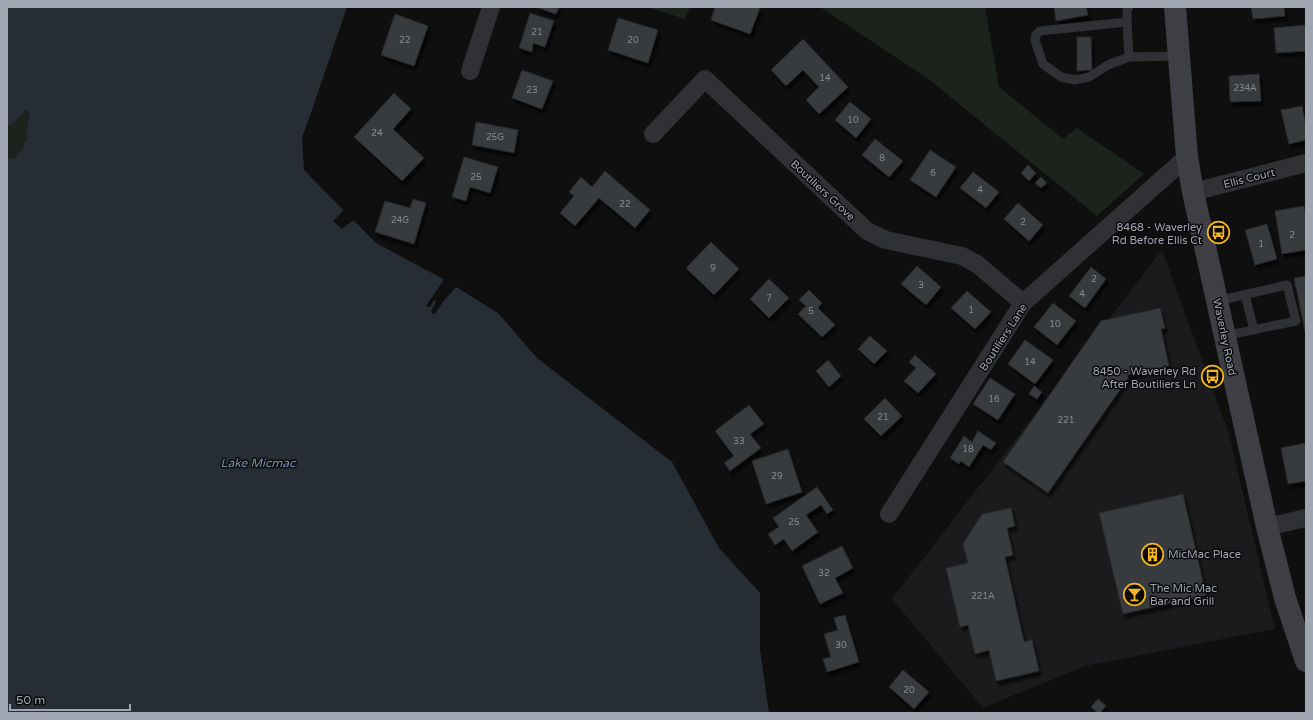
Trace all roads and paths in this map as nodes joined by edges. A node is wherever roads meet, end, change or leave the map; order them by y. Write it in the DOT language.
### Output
graph roads {
  1 [pos="491,7"];
  2 [pos="1129,7"];
  3 [pos="1175,7"];
  4 [pos="1127,22"];
  5 [pos="1179,56"];
  6 [pos="1129,57"];
  7 [pos="470,71"];
  8 [pos="653,134"];
  9 [pos="1187,157"];
  10 [pos="1306,164"];
  11 [pos="1192,192"];
  12 [pos="1245,295"];
  13 [pos="1217,301"];
  14 [pos="1023,303"];
  15 [pos="1254,330"];
  16 [pos="1224,336"];
  17 [pos="889,514"];
  18 [pos="1306,518"];
  19 [pos="1267,527"];
  20 [pos="1306,661"];
  1 -- 7 [label="street"];
  2 -- 4 [label="lane"];
  3 -- 5 [label="main road, Waverley Road"];
  4 -- 6 [label="lane"];
  4 -- 6 [label="lane"];
  5 -- 6 [label="lane"];
  5 -- 9 [label="main road, Waverley Road"];
  8 -- 14 [label="street, Boutiliers Grove"];
  9 -- 11 [label="main road, Waverley Road"];
  9 -- 14 [label="street, Boutiliers Lane"];
  10 -- 11 [label="street, Ellis Court"];
  11 -- 13 [label="main road, Waverley Road"];
  12 -- 13 [label="lane"];
  12 -- 15 [label="lane"];
  12 -- 15 [label="lane"];
  13 -- 16 [label="main road, Waverley Road"];
  14 -- 17 [label="street, Boutiliers Lane"];
  15 -- 16 [label="lane"];
  16 -- 19 [label="main road, Waverley Road"];
  18 -- 19 [label="street"];
  19 -- 20 [label="main road, Waverley Road"];
}
